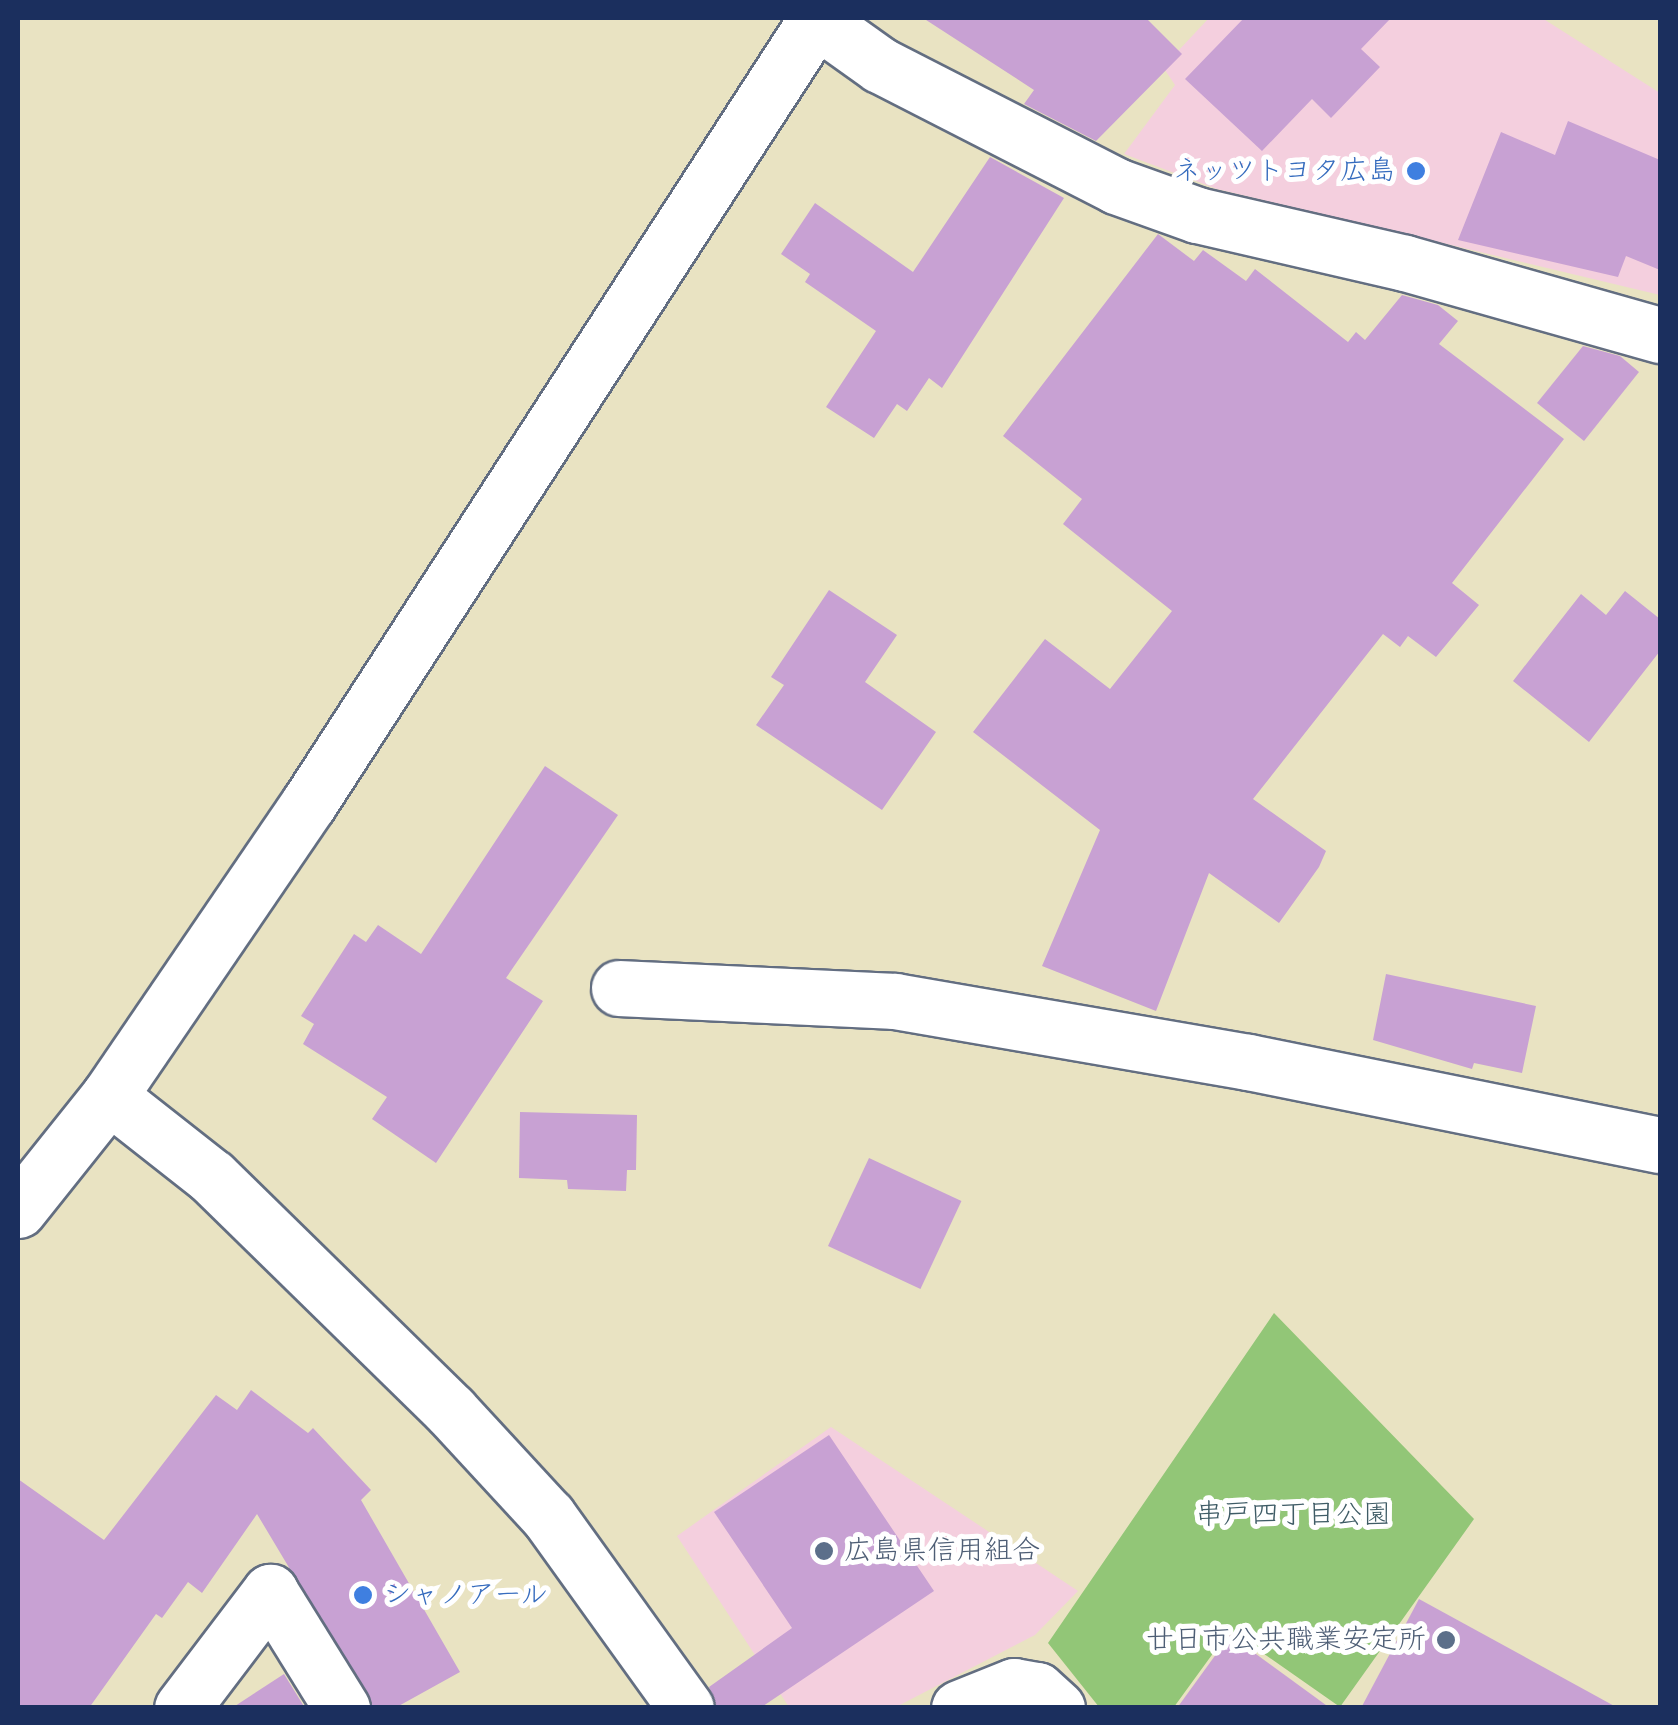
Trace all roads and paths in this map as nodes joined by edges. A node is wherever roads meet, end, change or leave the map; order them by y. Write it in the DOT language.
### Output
graph roads {
  1 [pos="816,18"];
  2 [pos="1660,335"];
  3 [pos="618,988"];
  4 [pos="110,1096"];
  5 [pos="1660,1145"];
  6 [pos="18,1210"];
  7 [pos="182,1708"];
  8 [pos="342,1708"];
  9 [pos="686,1708"];
  10 [pos="959,1708"];
  11 [pos="1057,1708"];
  1 -- 2 [label="street"];
  1 -- 4 [label="street"];
  3 -- 5 [label="street"];
  4 -- 6 [label="street"];
  4 -- 9 [label="street"];
  7 -- 8 [label="street"];
  10 -- 11 [label="street"];
}
